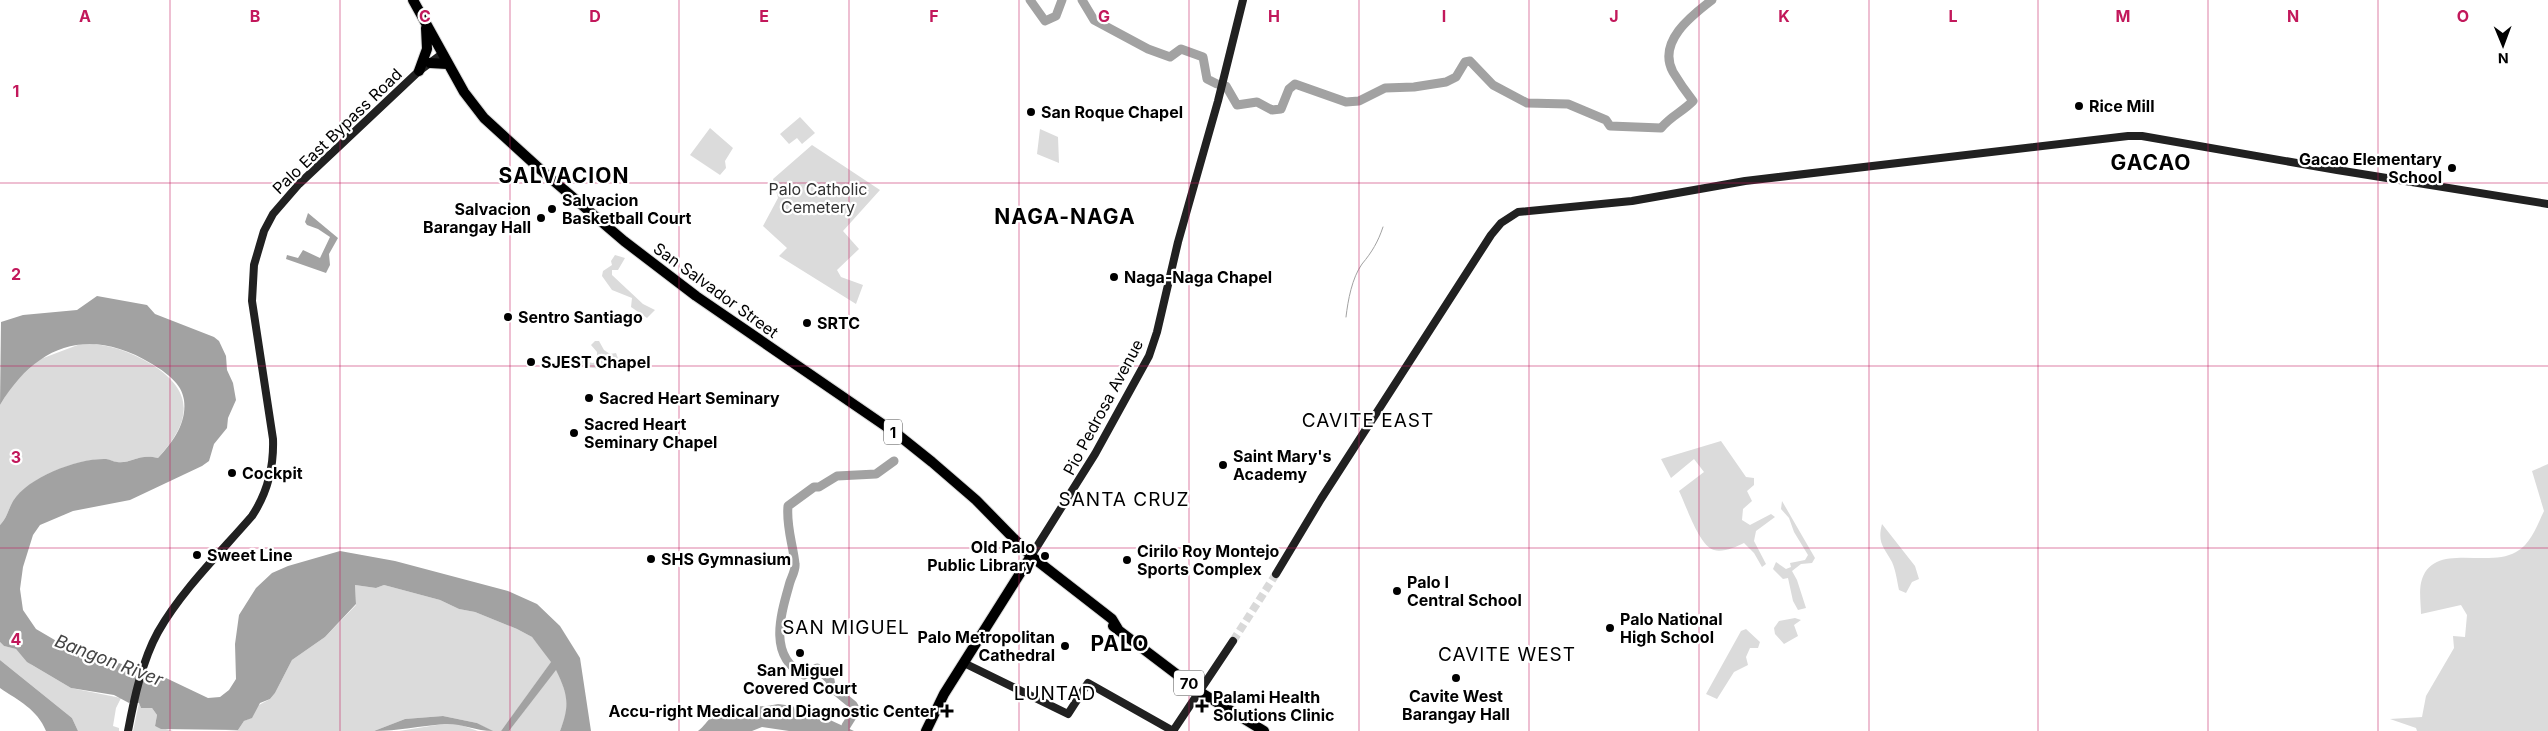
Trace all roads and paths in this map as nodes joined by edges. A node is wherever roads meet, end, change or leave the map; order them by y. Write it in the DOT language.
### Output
graph roads {
  1 [pos="413,0"];
  2 [pos="1243,0"];
  3 [pos="426,24"];
  4 [pos="442,54"];
  5 [pos="430,63"];
  6 [pos="448,64"];
  7 [pos="419,71"];
  8 [pos="2548,204"];
  9 [pos="1033,561"];
  10 [pos="1276,574"];
  11 [pos="1233,641"];
  12 [pos="964,664"];
  13 [pos="1200,692"];
  14 [pos="128,731"];
  15 [pos="926,731"];
  16 [pos="1173,731"];
  17 [pos="1264,731"];
  1 -- 3 [label="highway, 1"];
  2 -- 9 [label="main road, Pio Pedrosa Avenue"];
  3 -- 4 [label="highway, 1"];
  3 -- 7 [label="highway"];
  4 -- 5 [label="main road, Palo East Bypass Road"];
  4 -- 6 [label="highway, 1"];
  5 -- 6 [label="highway"];
  5 -- 7 [label="main road, Palo East Bypass Road"];
  6 -- 9 [label="highway, San Salvador Street / 1"];
  7 -- 14 [label="main road, Palo East Bypass Road"];
  8 -- 10 [label="main road"];
  9 -- 12 [label="highway"];
  9 -- 13 [label="highway, San Salvador Street / 70"];
  11 -- 13 [label="main road"];
  12 -- 15 [label="highway"];
  12 -- 16 [label="main road"];
  13 -- 16 [label="main road"];
  13 -- 17 [label="highway, San Salvador Street / 70"];
}
